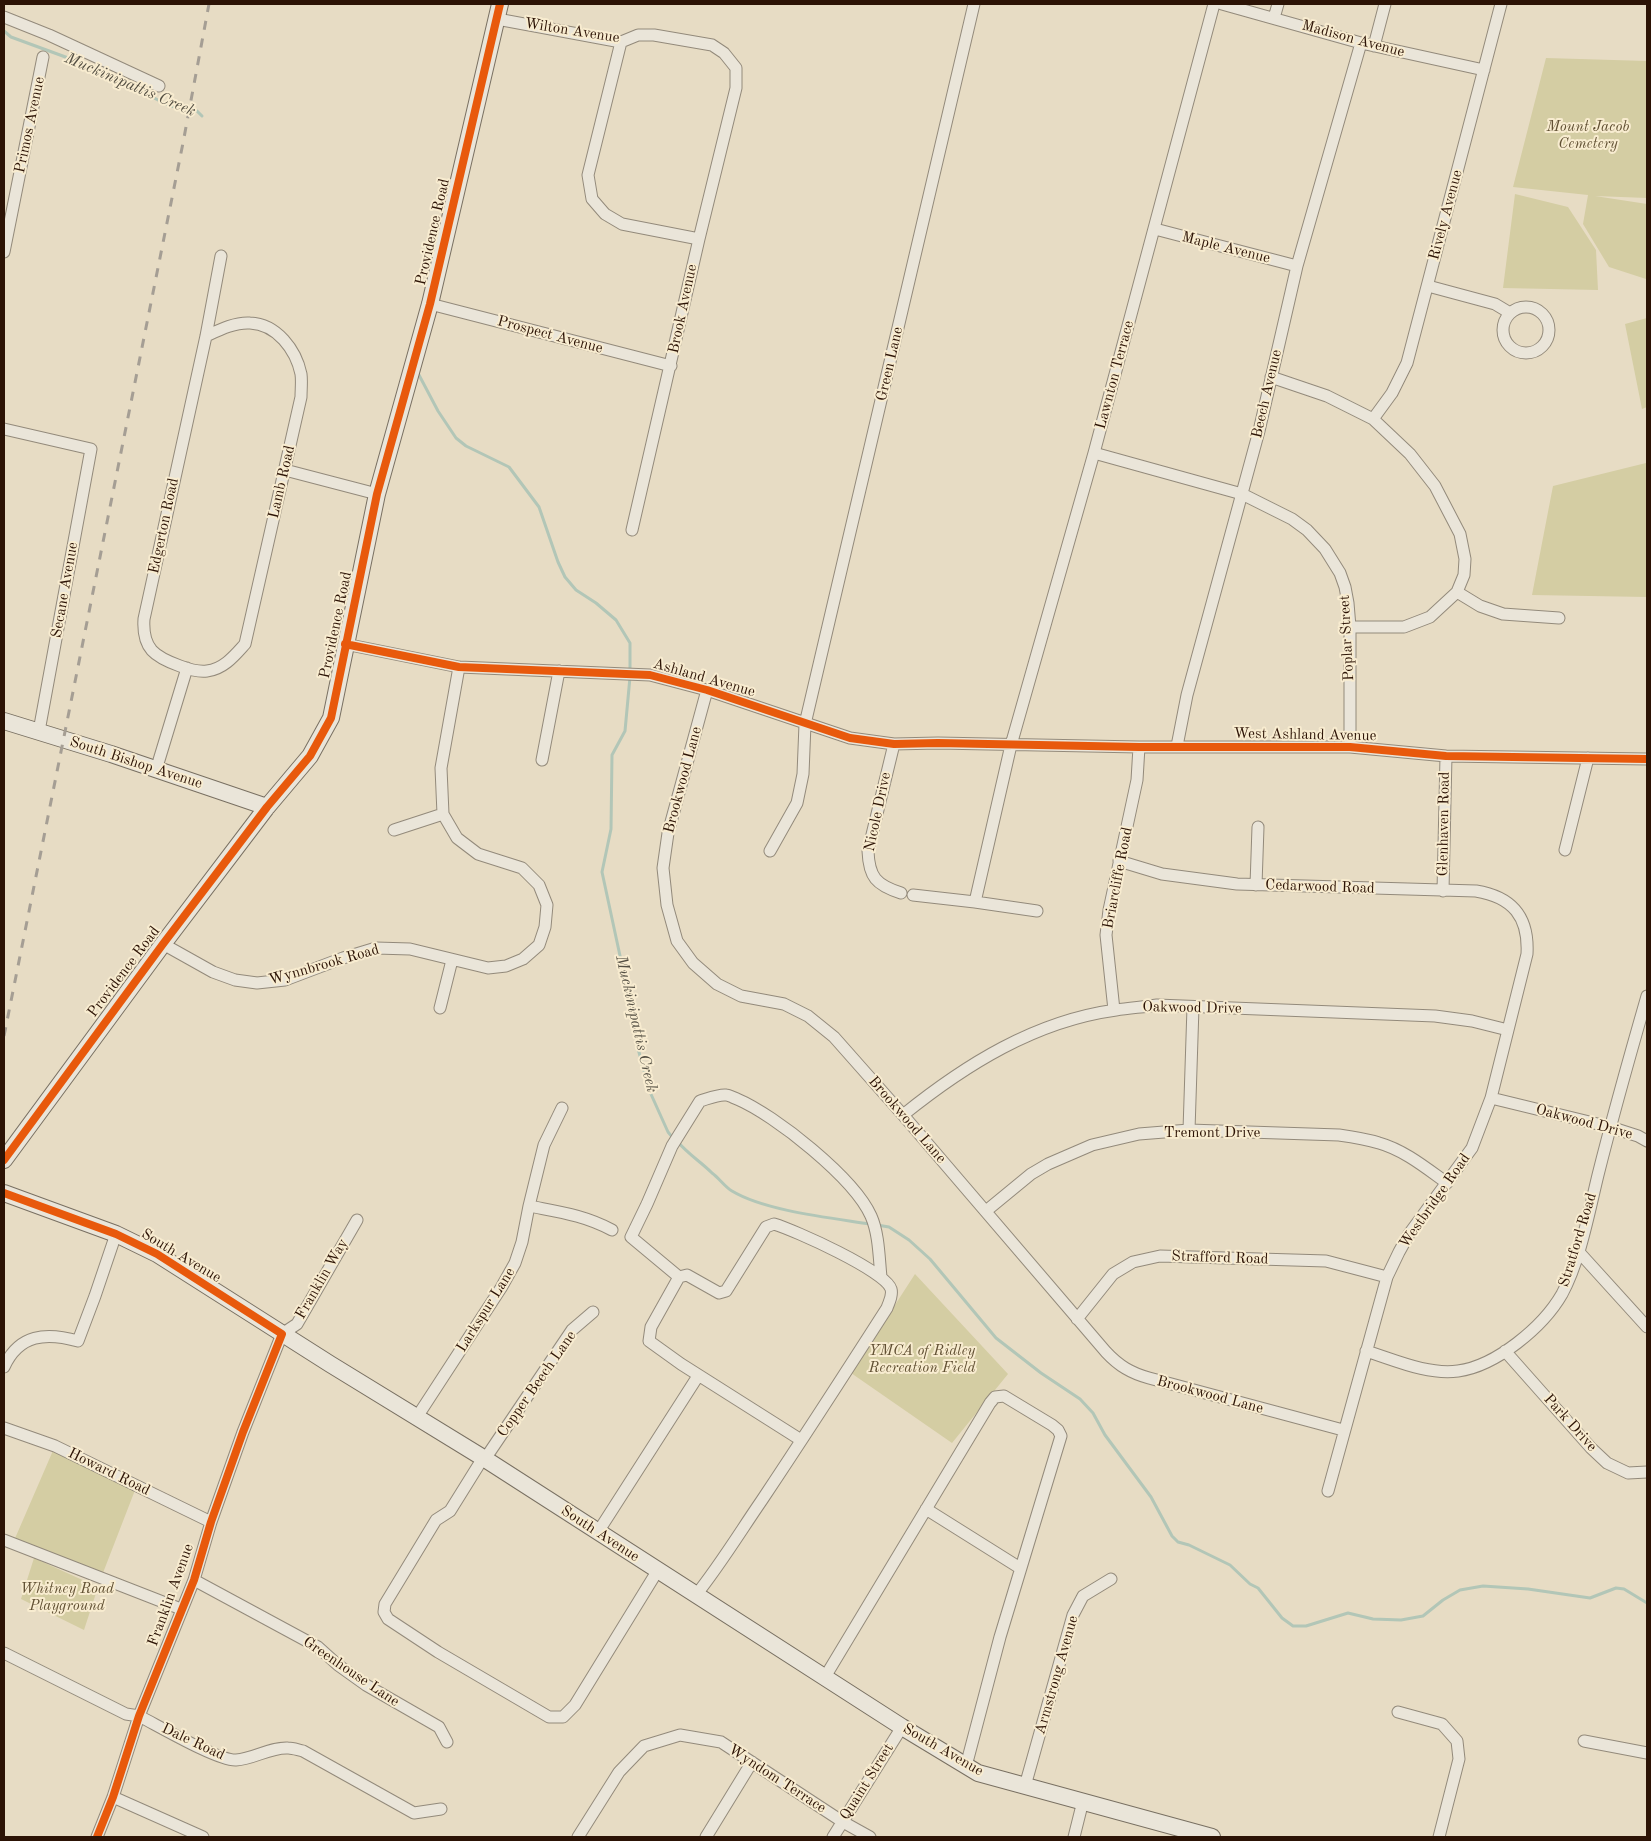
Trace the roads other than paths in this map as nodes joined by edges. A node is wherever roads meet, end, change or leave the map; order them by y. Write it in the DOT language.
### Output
graph roads {
  1 [pos="974,4"];
  2 [pos="1214,4"];
  3 [pos="1222,4"];
  4 [pos="1278,4"];
  5 [pos="1385,4"];
  6 [pos="1501,4"];
  7 [pos="498,11"];
  8 [pos="4,17"];
  9 [pos="1274,18"];
  10 [pos="621,42"];
  11 [pos="1361,43"];
  12 [pos="1374,46"];
  13 [pos="43,57"];
  14 [pos="1484,70"];
  15 [pos="159,86"];
  16 [pos="736,88"];
  17 [pos="10,194"];
  18 [pos="1155,230"];
  19 [pos="699,239"];
  20 [pos="4,252"];
  21 [pos="222,256"];
  22 [pos="1298,266"];
  23 [pos="1428,286"];
  24 [pos="430,304"];
  25 [pos="1510,313"];
  26 [pos="206,336"];
  27 [pos="670,366"];
  28 [pos="1271,377"];
  29 [pos="1374,419"];
  30 [pos="4,429"];
  31 [pos="1094,453"];
  32 [pos="285,470"];
  33 [pos="377,494"];
  34 [pos="1242,494"];
  35 [pos="632,530"];
  36 [pos="1457,592"];
  37 [pos="1559,618"];
  38 [pos="1350,628"];
  39 [pos="345,644"];
  40 [pos="459,667"];
  41 [pos="187,668"];
  42 [pos="559,671"];
  43 [pos="707,690"];
  44 [pos="4,721"];
  45 [pos="805,724"];
  46 [pos="39,731"];
  47 [pos="962,743"];
  48 [pos="894,744"];
  49 [pos="1011,744"];
  50 [pos="1177,746"];
  51 [pos="1140,747"];
  52 [pos="1350,747"];
  53 [pos="1446,756"];
  54 [pos="1588,758"];
  55 [pos="1647,759"];
  56 [pos="542,760"];
  57 [pos="156,770"];
  58 [pos="267,807"];
  59 [pos="443,814"];
  60 [pos="1258,827"];
  61 [pos="394,830"];
  62 [pos="1565,850"];
  63 [pos="770,851"];
  64 [pos="1119,861"];
  65 [pos="1256,884"];
  66 [pos="1443,891"];
  67 [pos="900,893"];
  68 [pos="913,895"];
  69 [pos="975,902"];
  70 [pos="1038,911"];
  71 [pos="1516,911"];
  72 [pos="163,944"];
  73 [pos="452,960"];
  74 [pos="1647,996"];
  75 [pos="1193,1007"];
  76 [pos="440,1008"];
  77 [pos="1114,1010"];
  78 [pos="1508,1030"];
  79 [pos="1492,1098"];
  80 [pos="562,1108"];
  81 [pos="903,1115"];
  82 [pos="1610,1127"];
  83 [pos="1189,1130"];
  84 [pos="1647,1141"];
  85 [pos="4,1160"];
  86 [pos="1447,1183"];
  87 [pos="4,1193"];
  88 [pos="529,1206"];
  89 [pos="986,1211"];
  90 [pos="357,1220"];
  91 [pos="612,1230"];
  92 [pos="116,1234"];
  93 [pos="1578,1252"];
  94 [pos="679,1277"];
  95 [pos="881,1277"];
  96 [pos="1387,1277"];
  97 [pos="593,1312"];
  98 [pos="1077,1319"];
  99 [pos="1647,1327"];
  100 [pos="282,1334"];
  101 [pos="1366,1351"];
  102 [pos="1505,1351"];
  103 [pos="4,1368"];
  104 [pos="698,1376"];
  105 [pos="417,1417"];
  106 [pos="4,1428"];
  107 [pos="1344,1430"];
  108 [pos="801,1440"];
  109 [pos="484,1459"];
  110 [pos="1647,1472"];
  111 [pos="1328,1491"];
  112 [pos="926,1509"];
  113 [pos="211,1522"];
  114 [pos="598,1532"];
  115 [pos="4,1540"];
  116 [pos="1020,1568"];
  117 [pos="658,1570"];
  118 [pos="194,1580"];
  119 [pos="1111,1580"];
  120 [pos="696,1595"];
  121 [pos="181,1609"];
  122 [pos="4,1653"];
  123 [pos="825,1677"];
  124 [pos="1398,1712"];
  125 [pos="139,1716"];
  126 [pos="902,1727"];
  127 [pos="1584,1741"];
  128 [pos="447,1742"];
  129 [pos="1647,1753"];
  130 [pos="752,1762"];
  131 [pos="966,1766"];
  132 [pos="1025,1786"];
  133 [pos="113,1797"];
  134 [pos="1083,1801"];
  135 [pos="441,1809"];
  136 [pos="842,1822"];
  137 [pos="97,1837"];
  138 [pos="203,1837"];
  139 [pos="578,1837"];
  140 [pos="706,1837"];
  141 [pos="833,1837"];
  142 [pos="870,1837"];
  143 [pos="1074,1837"];
  144 [pos="1212,1837"];
  145 [pos="1439,1837"];
  1 -- 45 [label="street, Green Lane"];
  2 -- 18 [label="street, Lawnton Terrace"];
  3 -- 9 [label="street, Madison Avenue"];
  4 -- 9 [label="street"];
  5 -- 12 [label="street"];
  6 -- 14 [label="street, Rively Avenue"];
  7 -- 10 [label="street, Wilton Avenue"];
  7 -- 24 [label="street, Providence Road"];
  8 -- 15 [label="street"];
  9 -- 11 [label="street, Madison Avenue"];
  10 -- 16 [label="street, Wilton Avenue"];
  10 -- 19 [label="street"];
  11 -- 12 [label="street, Madison Avenue"];
  11 -- 22 [label="street, Beech Avenue"];
  12 -- 14 [label="street, Madison Avenue"];
  13 -- 17 [label="street, Primos Avenue"];
  14 -- 23 [label="street, Rively Avenue"];
  16 -- 19 [label="street, Brook Avenue"];
  17 -- 20 [label="street, Primos Avenue"];
  18 -- 22 [label="street, Maple Avenue"];
  18 -- 31 [label="street, Lawnton Terrace"];
  19 -- 27 [label="street, Brook Avenue"];
  21 -- 26 [label="street, Edgerton Road"];
  22 -- 28 [label="street, Beech Avenue"];
  23 -- 25 [label="street"];
  23 -- 29 [label="street, Rively Avenue"];
  24 -- 27 [label="street, Prospect Avenue"];
  24 -- 33 [label="street, Providence Road"];
  25 -- 25 [label="street"];
  26 -- 32 [label="street, Lamb Road"];
  26 -- 41 [label="street, Edgerton Road"];
  27 -- 35 [label="street, Brook Avenue"];
  28 -- 29 [label="street"];
  28 -- 34 [label="street, Beech Avenue"];
  29 -- 36 [label="street"];
  30 -- 46 [label="street, Secane Avenue"];
  31 -- 34 [label="street, Poplar Street"];
  31 -- 49 [label="street, Lawnton Terrace"];
  32 -- 33 [label="street"];
  32 -- 41 [label="street, Lamb Road"];
  33 -- 39 [label="street, Providence Road"];
  34 -- 38 [label="street, Poplar Street"];
  34 -- 50 [label="street, Beech Avenue"];
  36 -- 37 [label="street"];
  36 -- 38 [label="street"];
  38 -- 52 [label="street, Poplar Street"];
  39 -- 40 [label="street, Ashland Avenue"];
  39 -- 58 [label="street, Providence Road"];
  40 -- 42 [label="street, Ashland Avenue"];
  40 -- 59 [label="street, Wynnbrook Road"];
  41 -- 57 [label="street"];
  42 -- 43 [label="street, Ashland Avenue"];
  42 -- 56 [label="street"];
  43 -- 45 [label="street, Ashland Avenue"];
  43 -- 81 [label="street, Brookwood Lane"];
  44 -- 46 [label="street, South Bishop Avenue"];
  45 -- 48 [label="street, Ashland Avenue"];
  45 -- 63 [label="street, Green Lane"];
  46 -- 57 [label="street, South Bishop Avenue"];
  47 -- 48 [label="street, Ashland Avenue"];
  47 -- 49 [label="street, West Ashland Avenue"];
  48 -- 67 [label="street, Nicole Drive"];
  49 -- 51 [label="street, West Ashland Avenue"];
  49 -- 69 [label="street, Lawnton Terrace"];
  50 -- 51 [label="street, West Ashland Avenue"];
  50 -- 52 [label="street, West Ashland Avenue"];
  51 -- 64 [label="street, Briarcliffe Road"];
  52 -- 53 [label="street, West Ashland Avenue"];
  53 -- 54 [label="street, West Ashland Avenue"];
  53 -- 66 [label="street, Glenhaven Road"];
  54 -- 55 [label="street, West Ashland Avenue"];
  54 -- 62 [label="street"];
  57 -- 58 [label="street, South Bishop Avenue"];
  58 -- 72 [label="street, Providence Road"];
  59 -- 61 [label="street"];
  59 -- 73 [label="street, Wynnbrook Road"];
  60 -- 65 [label="street"];
  64 -- 65 [label="street, Cedarwood Road"];
  64 -- 77 [label="street, Briarcliffe Road"];
  65 -- 66 [label="street, Cedarwood Road"];
  66 -- 71 [label="street, Cedarwood Road"];
  68 -- 69 [label="street"];
  69 -- 70 [label="street"];
  71 -- 78 [label="street, Westbridge Road"];
  72 -- 73 [label="street, Wynnbrook Road"];
  72 -- 85 [label="street, Providence Road"];
  73 -- 76 [label="street"];
  74 -- 82 [label="street, Stratford Road"];
  75 -- 77 [label="street, Oakwood Drive"];
  75 -- 78 [label="street, Oakwood Drive"];
  75 -- 83 [label="street"];
  77 -- 81 [label="street, Oakwood Drive"];
  78 -- 79 [label="street, Westbridge Road"];
  79 -- 82 [label="street, Oakwood Drive"];
  79 -- 86 [label="street, Westbridge Road"];
  80 -- 88 [label="street, Larkspur Lane"];
  81 -- 89 [label="street, Brookwood Lane"];
  82 -- 84 [label="street, Oakwood Drive"];
  82 -- 93 [label="street, Stratford Road"];
  83 -- 86 [label="street, Tremont Drive"];
  83 -- 89 [label="street, Tremont Drive"];
  86 -- 96 [label="street, Westbridge Road"];
  87 -- 92 [label="street, South Avenue"];
  88 -- 91 [label="street"];
  88 -- 105 [label="street, Larkspur Lane"];
  89 -- 98 [label="street, Brookwood Lane"];
  90 -- 100 [label="street, Franklin Way"];
  92 -- 100 [label="street, South Avenue"];
  92 -- 103 [label="street"];
  93 -- 99 [label="street"];
  93 -- 102 [label="street, Stratford Road"];
  94 -- 95 [label="street"];
  94 -- 95 [label="street"];
  94 -- 104 [label="street"];
  95 -- 108 [label="street"];
  96 -- 98 [label="street, Strafford Road"];
  96 -- 101 [label="street, Westbridge Road"];
  97 -- 109 [label="street, Copper Beech Lane"];
  98 -- 107 [label="street, Brookwood Lane"];
  100 -- 105 [label="street, South Avenue"];
  100 -- 113 [label="street, Franklin Avenue"];
  101 -- 102 [label="street, Stratford Road"];
  101 -- 107 [label="street, Westbridge Road"];
  102 -- 110 [label="street, Park Drive"];
  104 -- 108 [label="street"];
  104 -- 114 [label="street"];
  105 -- 109 [label="street, South Avenue"];
  106 -- 113 [label="street, Howard Road"];
  107 -- 111 [label="street, Westbridge Road"];
  108 -- 120 [label="street"];
  109 -- 114 [label="street, South Avenue"];
  109 -- 117 [label="street, Copper Beech Lane"];
  112 -- 116 [label="street"];
  112 -- 116 [label="street"];
  112 -- 123 [label="street"];
  113 -- 118 [label="street, Franklin Avenue"];
  114 -- 117 [label="street, South Avenue"];
  115 -- 121 [label="street"];
  116 -- 131 [label="street"];
  117 -- 120 [label="street, South Avenue"];
  118 -- 121 [label="street, Franklin Avenue"];
  118 -- 128 [label="street, Greenhouse Lane"];
  119 -- 132 [label="street, Armstrong Avenue"];
  120 -- 123 [label="street, South Avenue"];
  121 -- 125 [label="street, Franklin Avenue"];
  122 -- 125 [label="street, Dale Road"];
  123 -- 126 [label="street, South Avenue"];
  124 -- 145 [label="street"];
  125 -- 133 [label="street, Franklin Avenue"];
  125 -- 135 [label="street, Dale Road"];
  126 -- 131 [label="street, South Avenue"];
  126 -- 136 [label="street, Quaint Street"];
  127 -- 129 [label="street"];
  130 -- 136 [label="street, Wyndom Terrace"];
  130 -- 139 [label="street, Wyndom Terrace"];
  130 -- 140 [label="street"];
  131 -- 132 [label="street, South Avenue"];
  132 -- 134 [label="street, South Avenue"];
  133 -- 137 [label="street, Franklin Avenue"];
  133 -- 138 [label="street"];
  134 -- 143 [label="street"];
  134 -- 144 [label="street, South Avenue"];
  136 -- 141 [label="street, Quaint Street"];
  136 -- 142 [label="street, Wyndom Terrace"];
}
